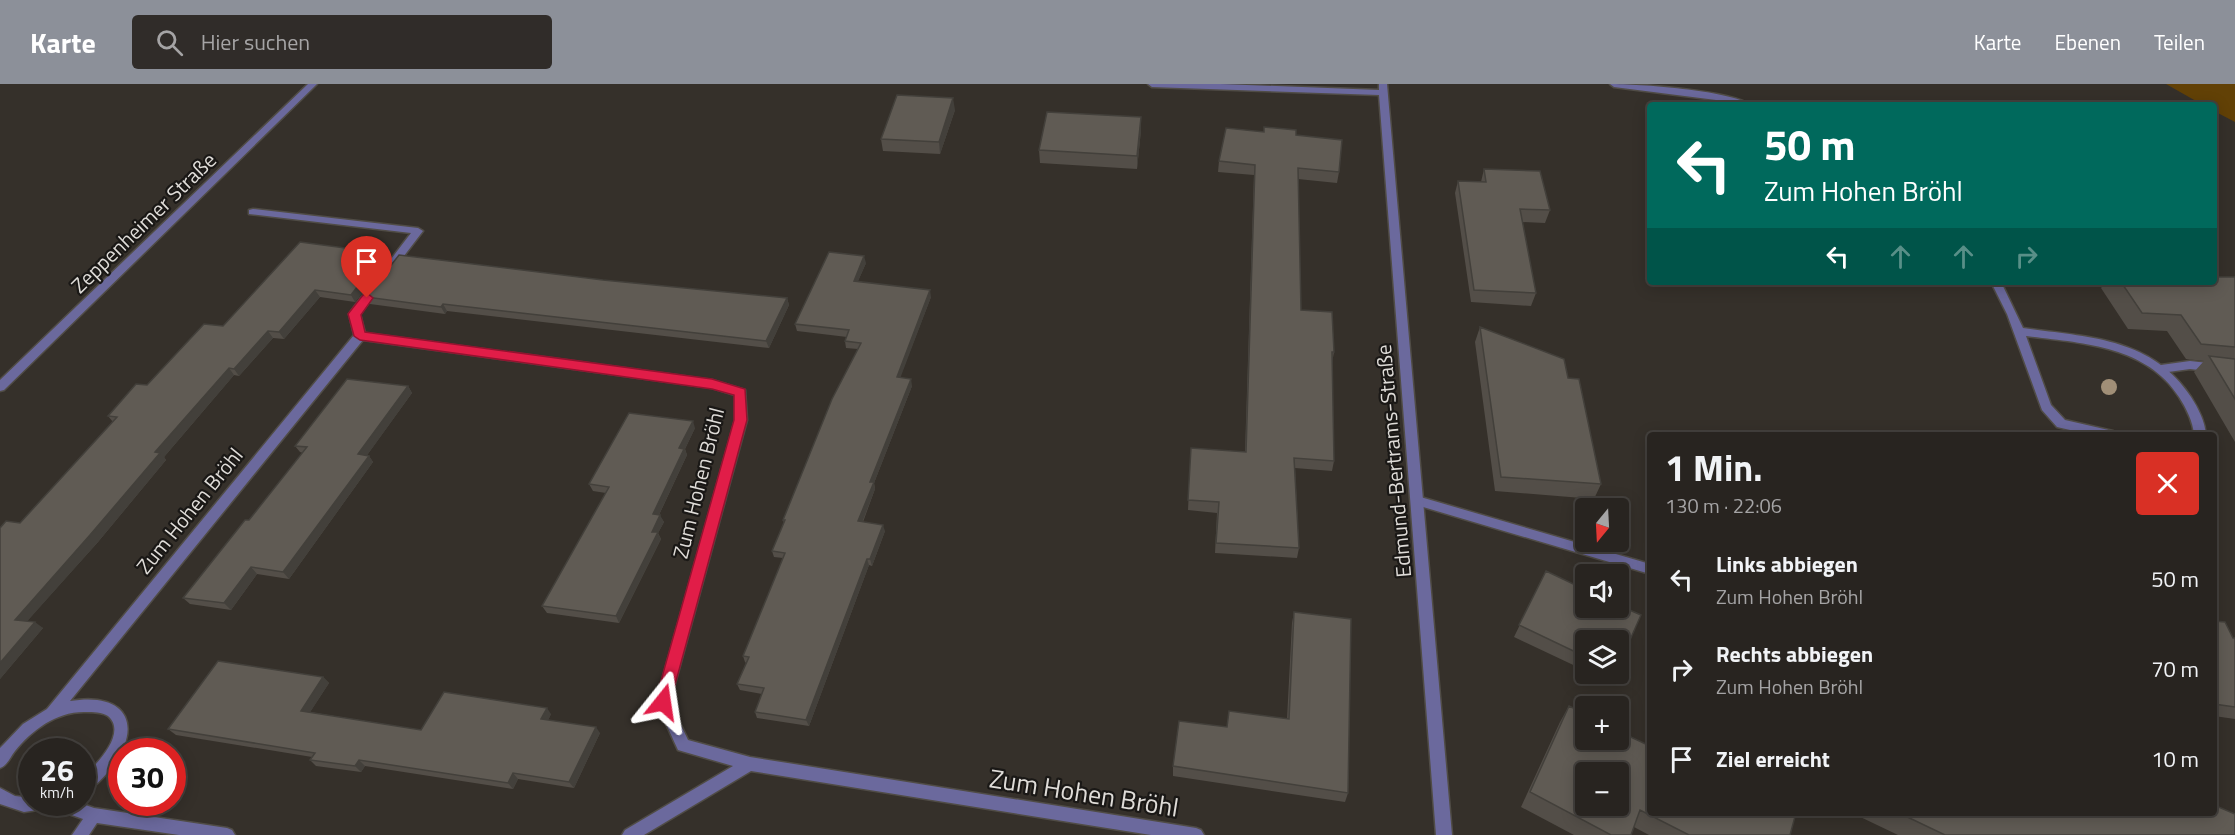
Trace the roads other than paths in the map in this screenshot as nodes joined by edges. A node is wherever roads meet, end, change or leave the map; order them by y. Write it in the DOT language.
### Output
graph roads {
  1 [pos="313,84"];
  2 [pos="1152,84"];
  3 [pos="1614,84"];
  4 [pos="1384,88"];
  5 [pos="1734,102"];
  6 [pos="253,212"];
  7 [pos="1998,285"];
  8 [pos="2017,331"];
  9 [pos="360,336"];
  10 [pos="2161,369"];
  11 [pos="2235,370"];
  12 [pos="0,387"];
  13 [pos="2099,432"];
  14 [pos="2200,432"];
  15 [pos="1417,501"];
  16 [pos="1647,568"];
  17 [pos="52,713"];
  18 [pos="0,761"];
  19 [pos="750,764"];
  20 [pos="96,774"];
  21 [pos="0,795"];
  22 [pos="18,805"];
  23 [pos="96,815"];
  24 [pos="93,816"];
  25 [pos="80,835"];
  26 [pos="227,835"];
  27 [pos="630,835"];
  28 [pos="1196,835"];
  29 [pos="1444,835"];
  1 -- 12 [label="street, Zeppenheimer Straße"];
  2 -- 4 [label="street"];
  3 -- 5 [label="street"];
  4 -- 15 [label="street, Edmund-Bertrams-Straße"];
  6 -- 9 [label="street"];
  7 -- 8 [label="street"];
  8 -- 10 [label="street"];
  8 -- 13 [label="street"];
  9 -- 17 [label="street, Zum Hohen Bröhl"];
  9 -- 19 [label="street, Zum Hohen Bröhl"];
  10 -- 11 [label="street"];
  10 -- 14 [label="street"];
  15 -- 16 [label="street"];
  15 -- 29 [label="street, Edmund-Bertrams-Straße"];
  17 -- 18 [label="street, Zum Hohen Bröhl"];
  17 -- 20 [label="street, Zum Hohen Bröhl"];
  19 -- 27 [label="street"];
  19 -- 28 [label="street, Zum Hohen Bröhl"];
  21 -- 22 [label="street"];
  23 -- 26 [label="street"];
  24 -- 25 [label="street"];
}
